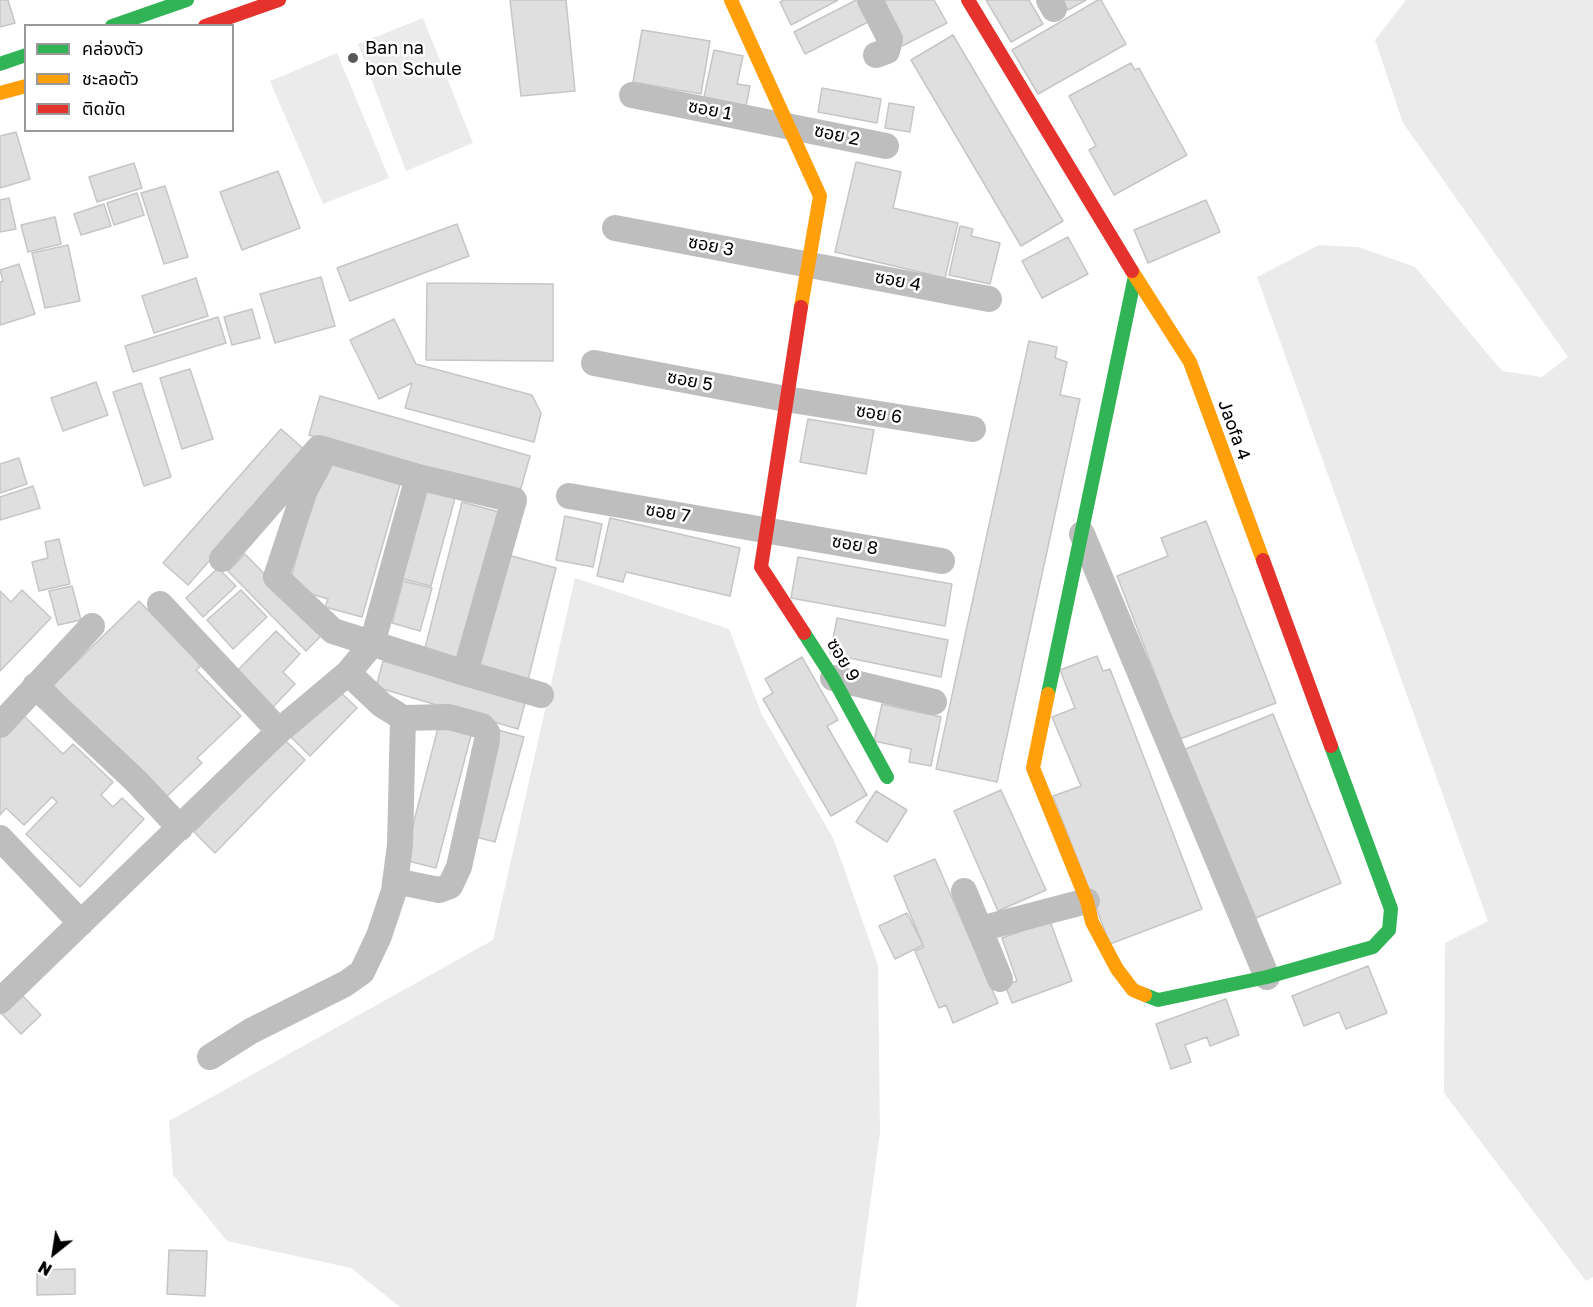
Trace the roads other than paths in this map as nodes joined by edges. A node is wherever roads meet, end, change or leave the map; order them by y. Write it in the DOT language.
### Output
graph roads {
  1 [pos="187,0"];
  2 [pos="279,0"];
  3 [pos="731,0"];
  4 [pos="870,0"];
  5 [pos="968,0"];
  6 [pos="118,24"];
  7 [pos="211,24"];
  8 [pos="876,55"];
  9 [pos="24,56"];
  10 [pos="0,64"];
  11 [pos="24,87"];
  12 [pos="0,93"];
  13 [pos="632,95"];
  14 [pos="788,125"];
  15 [pos="886,146"];
  16 [pos="615,228"];
  17 [pos="807,264"];
  18 [pos="1135,276"];
  19 [pos="988,298"];
  20 [pos="594,363"];
  21 [pos="786,399"];
  22 [pos="973,429"];
  23 [pos="326,451"];
  24 [pos="418,477"];
  25 [pos="569,496"];
  26 [pos="767,530"];
  27 [pos="1082,534"];
  28 [pos="222,559"];
  29 [pos="942,561"];
  30 [pos="159,604"];
  31 [pos="92,626"];
  32 [pos="372,644"];
  33 [pos="348,673"];
  34 [pos="465,674"];
  35 [pos="833,678"];
  36 [pos="35,686"];
  37 [pos="541,695"];
  38 [pos="934,702"];
  39 [pos="403,718"];
  40 [pos="0,725"];
  41 [pos="279,731"];
  42 [pos="887,777"];
  43 [pos="180,828"];
  44 [pos="0,838"];
  45 [pos="395,881"];
  46 [pos="964,891"];
  47 [pos="1087,901"];
  48 [pos="81,923"];
  49 [pos="980,929"];
  50 [pos="1267,976"];
  51 [pos="1000,979"];
  52 [pos="0,1001"];
  53 [pos="210,1057"];
  1 -- 6 [label="street"];
  2 -- 7 [label="street"];
  3 -- 14 [label="street"];
  4 -- 8 [label="street"];
  5 -- 18 [label="street, Jaofa 4"];
  9 -- 10 [label="street"];
  11 -- 12 [label="street"];
  13 -- 14 [label="street, ซอย 1"];
  14 -- 15 [label="street, ซอย 2"];
  14 -- 17 [label="street"];
  16 -- 17 [label="street, ซอย 3"];
  17 -- 19 [label="street, ซอย 4"];
  17 -- 21 [label="street"];
  18 -- 27 [label="street"];
  18 -- 50 [label="street, Jaofa 4"];
  20 -- 21 [label="street, ซอย 5"];
  21 -- 22 [label="street, ซอย 6"];
  21 -- 26 [label="street"];
  23 -- 24 [label="street"];
  23 -- 28 [label="street"];
  23 -- 32 [label="street"];
  24 -- 32 [label="street"];
  24 -- 34 [label="street"];
  25 -- 26 [label="street, ซอย 7"];
  26 -- 29 [label="street, ซอย 8"];
  26 -- 35 [label="street, ซอย 9"];
  27 -- 47 [label="street"];
  27 -- 50 [label="street"];
  30 -- 41 [label="street"];
  31 -- 36 [label="street"];
  32 -- 33 [label="street"];
  32 -- 34 [label="street"];
  33 -- 39 [label="street"];
  33 -- 41 [label="street"];
  34 -- 37 [label="street"];
  35 -- 38 [label="street"];
  35 -- 42 [label="street, ซอย 9"];
  36 -- 40 [label="street"];
  36 -- 43 [label="street"];
  39 -- 45 [label="street"];
  39 -- 45 [label="street"];
  41 -- 43 [label="street"];
  43 -- 48 [label="street"];
  44 -- 48 [label="street"];
  45 -- 53 [label="street"];
  46 -- 49 [label="street"];
  47 -- 49 [label="street"];
  47 -- 50 [label="street"];
  48 -- 52 [label="street"];
  49 -- 51 [label="street"];
}
